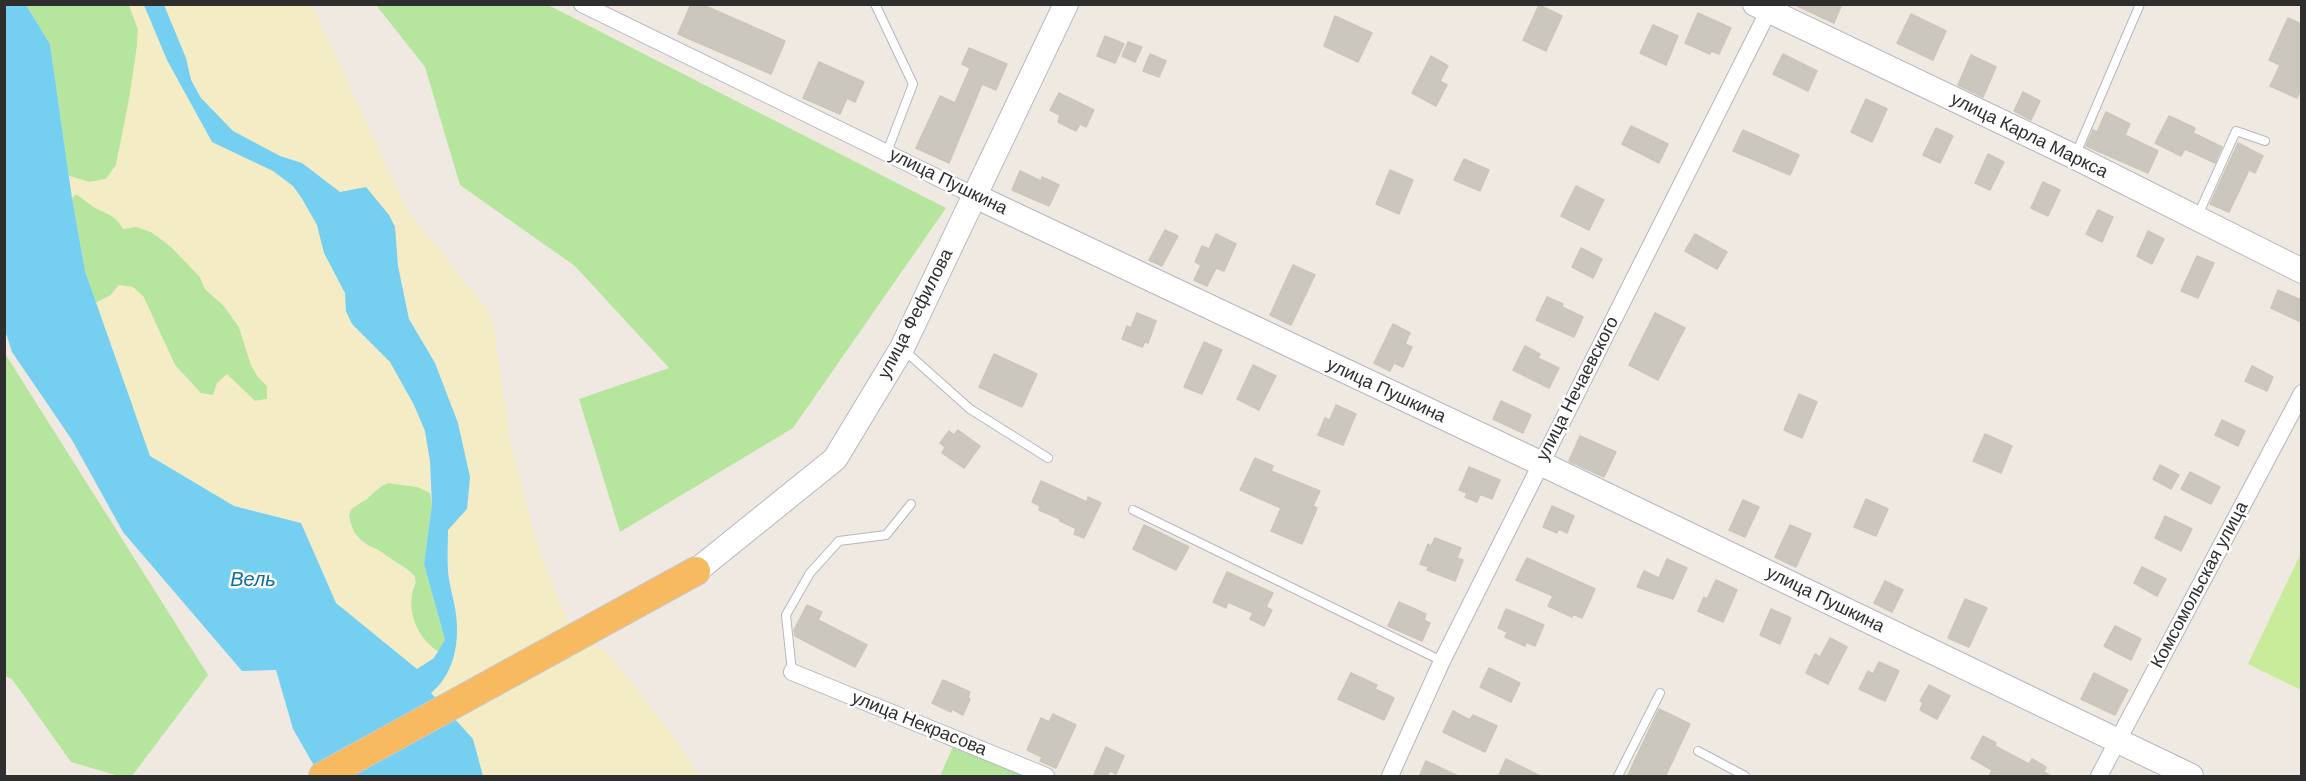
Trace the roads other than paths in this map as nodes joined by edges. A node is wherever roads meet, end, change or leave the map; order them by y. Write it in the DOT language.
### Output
graph roads {
  1 [pos="582,4"];
  2 [pos="875,4"];
  3 [pos="1066,4"];
  4 [pos="2140,4"];
  5 [pos="1765,7"];
  6 [pos="2265,141"];
  7 [pos="887,152"];
  8 [pos="2075,157"];
  9 [pos="975,196"];
  10 [pos="2196,218"];
  11 [pos="2301,271"];
  12 [pos="902,348"];
  13 [pos="2301,393"];
  14 [pos="1048,459"];
  15 [pos="1540,463"];
  16 [pos="911,504"];
  17 [pos="1133,510"];
  18 [pos="696,571"];
  19 [pos="1442,661"];
  20 [pos="792,672"];
  21 [pos="1660,693"];
  22 [pos="2117,741"];
  23 [pos="1698,751"];
  24 [pos="323,777"];
  25 [pos="1046,777"];
  26 [pos="1390,777"];
  27 [pos="1618,777"];
  28 [pos="1745,777"];
  29 [pos="2099,777"];
  30 [pos="2192,777"];
  1 -- 7 [label="street, улица Пушкина"];
  2 -- 7 [label="lane"];
  3 -- 9 [label="main road, улица Фефилова"];
  4 -- 8 [label="lane"];
  5 -- 8 [label="main road, улица Карла Маркса"];
  5 -- 15 [label="street, улица Нечаевского"];
  6 -- 10 [label="lane"];
  7 -- 9 [label="street, улица Пушкина"];
  8 -- 10 [label="main road, улица Карла Маркса"];
  9 -- 12 [label="main road, улица Фефилова"];
  9 -- 15 [label="main road, улица Пушкина"];
  10 -- 11 [label="main road, улица Карла Маркса"];
  12 -- 14 [label="lane"];
  12 -- 18 [label="main road, улица Фефилова"];
  13 -- 22 [label="street, Комсомольская улица"];
  15 -- 19 [label="street, улица Нечаевского"];
  15 -- 22 [label="main road, улица Пушкина"];
  16 -- 20 [label="lane"];
  17 -- 19 [label="lane"];
  18 -- 24 [label="highway"];
  19 -- 26 [label="street, улица Нечаевского"];
  20 -- 25 [label="street, улица Некрасова"];
  21 -- 27 [label="lane"];
  22 -- 29 [label="street, Комсомольская улица"];
  22 -- 30 [label="main road, улица Пушкина"];
  23 -- 28 [label="lane"];
}
